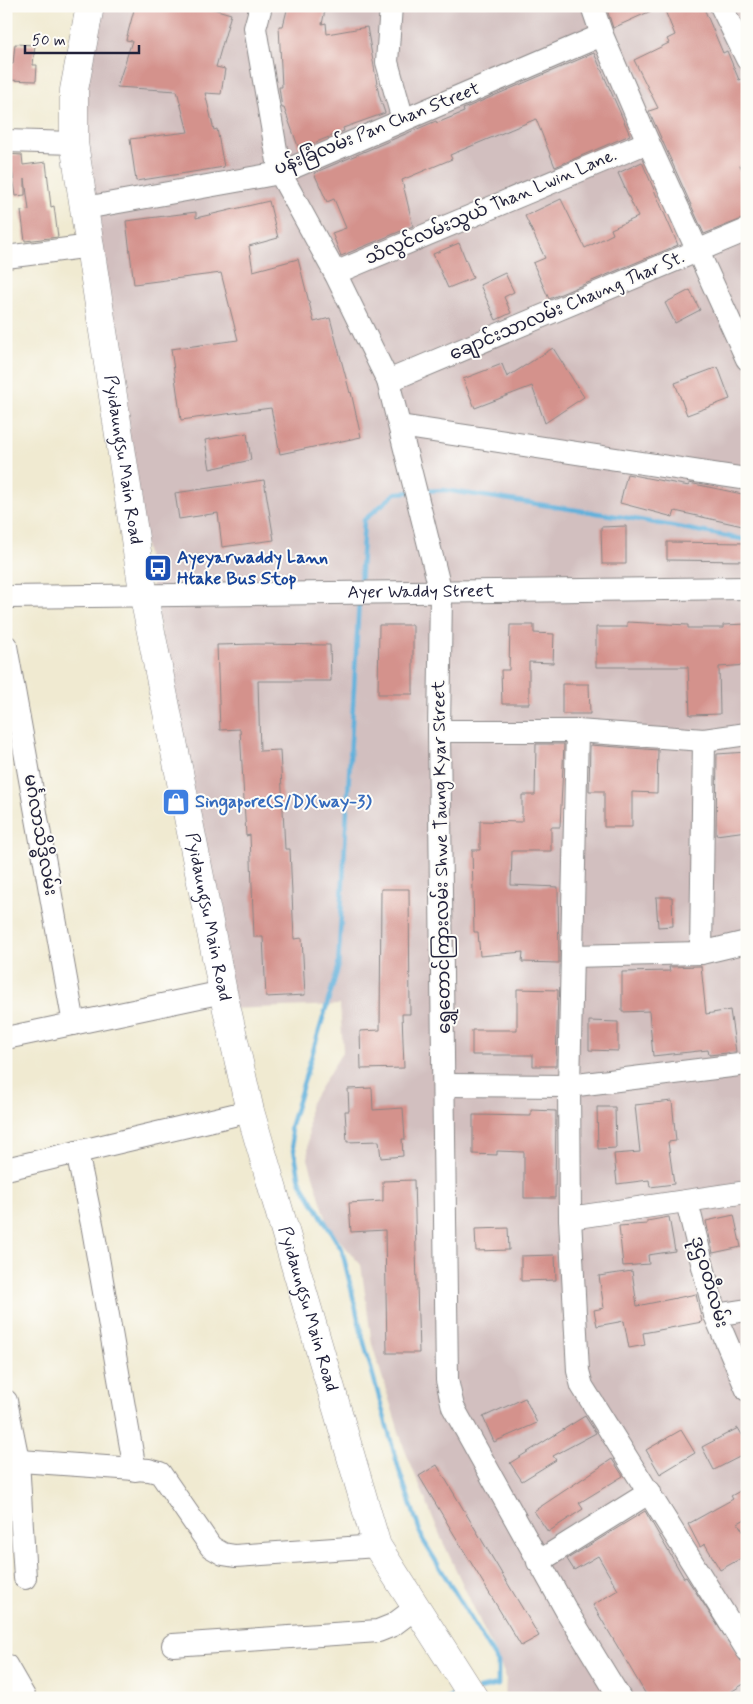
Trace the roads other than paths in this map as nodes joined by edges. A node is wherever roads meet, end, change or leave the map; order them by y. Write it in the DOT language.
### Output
graph roads {
  1 [pos="90,6"];
  2 [pos="261,6"];
  3 [pos="391,6"];
  4 [pos="592,6"];
  5 [pos="721,6"];
  6 [pos="602,35"];
  7 [pos="747,59"];
  8 [pos="403,120"];
  9 [pos="6,141"];
  10 [pos="648,142"];
  11 [pos="74,143"];
  12 [pos="280,172"];
  13 [pos="85,208"];
  14 [pos="747,230"];
  15 [pos="91,246"];
  16 [pos="698,251"];
  17 [pos="6,256"];
  18 [pos="335,273"];
  19 [pos="747,359"];
  20 [pos="388,381"];
  21 [pos="400,426"];
  22 [pos="747,480"];
  23 [pos="747,588"];
  24 [pos="441,593"];
  25 [pos="6,596"];
  26 [pos="144,597"];
  27 [pos="6,646"];
  28 [pos="439,731"];
  29 [pos="577,731"];
  30 [pos="14,733"];
  31 [pos="747,734"];
  32 [pos="704,740"];
  33 [pos="747,942"];
  34 [pos="701,953"];
  35 [pos="572,956"];
  36 [pos="223,992"];
  37 [pos="74,1024"];
  38 [pos="6,1038"];
  39 [pos="747,1064"];
  40 [pos="444,1085"];
  41 [pos="569,1086"];
  42 [pos="250,1111"];
  43 [pos="76,1152"];
  44 [pos="6,1169"];
  45 [pos="747,1192"];
  46 [pos="687,1202"];
  47 [pos="570,1218"];
  48 [pos="747,1310"];
  49 [pos="715,1315"];
  50 [pos="747,1390"];
  51 [pos="6,1401"];
  52 [pos="12,1460"];
  53 [pos="135,1470"];
  54 [pos="650,1492"];
  55 [pos="377,1546"];
  56 [pos="538,1562"];
  57 [pos="25,1578"];
  58 [pos="417,1607"];
  59 [pos="173,1645"];
  60 [pos="747,1650"];
  61 [pos="6,1664"];
  62 [pos="25,1698"];
  63 [pos="474,1698"];
  64 [pos="620,1698"];
  1 -- 11 [label="main road, Pyidaungsu Main Road"];
  2 -- 12 [label="street, ရွှေတောင်ကြားလမ်း Shwe Taung Kyar Street"];
  3 -- 8 [label="street"];
  4 -- 6 [label="street"];
  5 -- 7 [label="street"];
  6 -- 8 [label="street, ပန်းခြံလမ်း Pan Chan Street"];
  6 -- 10 [label="street"];
  8 -- 12 [label="street, ပန်းခြံလမ်း Pan Chan Street"];
  9 -- 11 [label="street"];
  10 -- 16 [label="street"];
  10 -- 18 [label="street, သံလွင်လမ်းသွယ် Than Lwin Lane."];
  11 -- 13 [label="main road, Pyidaungsu Main Road"];
  12 -- 13 [label="street, ပန်းခြံလမ်း Pan Chan Street"];
  12 -- 18 [label="street, ရွှေတောင်ကြားလမ်း Shwe Taung Kyar Street"];
  13 -- 15 [label="main road, Pyidaungsu Main Road"];
  14 -- 16 [label="street, ချောင်းသာလမ်း Chaung Thar St."];
  15 -- 17 [label="street"];
  15 -- 26 [label="main road, Pyidaungsu Main Road"];
  16 -- 19 [label="street"];
  16 -- 20 [label="street, ချောင်းသာလမ်း Chaung Thar St."];
  18 -- 20 [label="street, ရွှေတောင်ကြားလမ်း Shwe Taung Kyar Street"];
  20 -- 21 [label="street, ရွှေတောင်ကြားလမ်း Shwe Taung Kyar Street"];
  21 -- 22 [label="street"];
  21 -- 24 [label="street, ရွှေတောင်ကြားလမ်း Shwe Taung Kyar Street"];
  23 -- 24 [label="street, Ayer Waddy Street"];
  24 -- 26 [label="street, Ayer Waddy Street"];
  24 -- 28 [label="street, ရွှေတောင်ကြားလမ်း Shwe Taung Kyar Street"];
  25 -- 26 [label="street, Ayer Waddy Street"];
  26 -- 36 [label="main road, Pyidaungsu Main Road"];
  27 -- 30 [label="street, မင်္ဂလာသိဒ္ဓိလမ်း"];
  28 -- 29 [label="street"];
  28 -- 40 [label="street, ရွှေတောင်ကြားလမ်း Shwe Taung Kyar Street"];
  29 -- 32 [label="street"];
  29 -- 35 [label="street"];
  30 -- 37 [label="street, မင်္ဂလာသိဒ္ဓိလမ်း"];
  31 -- 32 [label="street"];
  32 -- 34 [label="street"];
  33 -- 34 [label="street"];
  34 -- 35 [label="street"];
  35 -- 41 [label="street"];
  36 -- 37 [label="street"];
  36 -- 42 [label="main road, Pyidaungsu Main Road"];
  37 -- 38 [label="street"];
  39 -- 41 [label="street"];
  40 -- 41 [label="street"];
  40 -- 56 [label="street, ရွှေတောင်ကြားလမ်း Shwe Taung Kyar Street"];
  41 -- 47 [label="street"];
  42 -- 43 [label="street"];
  42 -- 55 [label="main road, Pyidaungsu Main Road"];
  43 -- 44 [label="street"];
  43 -- 53 [label="street"];
  45 -- 46 [label="street"];
  46 -- 47 [label="street"];
  46 -- 49 [label="street, ဒုဌဝတီလမ်း"];
  47 -- 54 [label="street"];
  48 -- 49 [label="street"];
  49 -- 50 [label="street, ဒုဌဝတီလမ်း"];
  51 -- 52 [label="street"];
  52 -- 53 [label="street"];
  52 -- 57 [label="street"];
  53 -- 55 [label="street"];
  54 -- 56 [label="street"];
  54 -- 60 [label="street"];
  55 -- 58 [label="main road, Pyidaungsu Main Road"];
  56 -- 64 [label="street, ရွှေတောင်ကြားလမ်း Shwe Taung Kyar Street"];
  58 -- 59 [label="street"];
  58 -- 63 [label="main road, Pyidaungsu Main Road"];
  61 -- 62 [label="street"];
}
